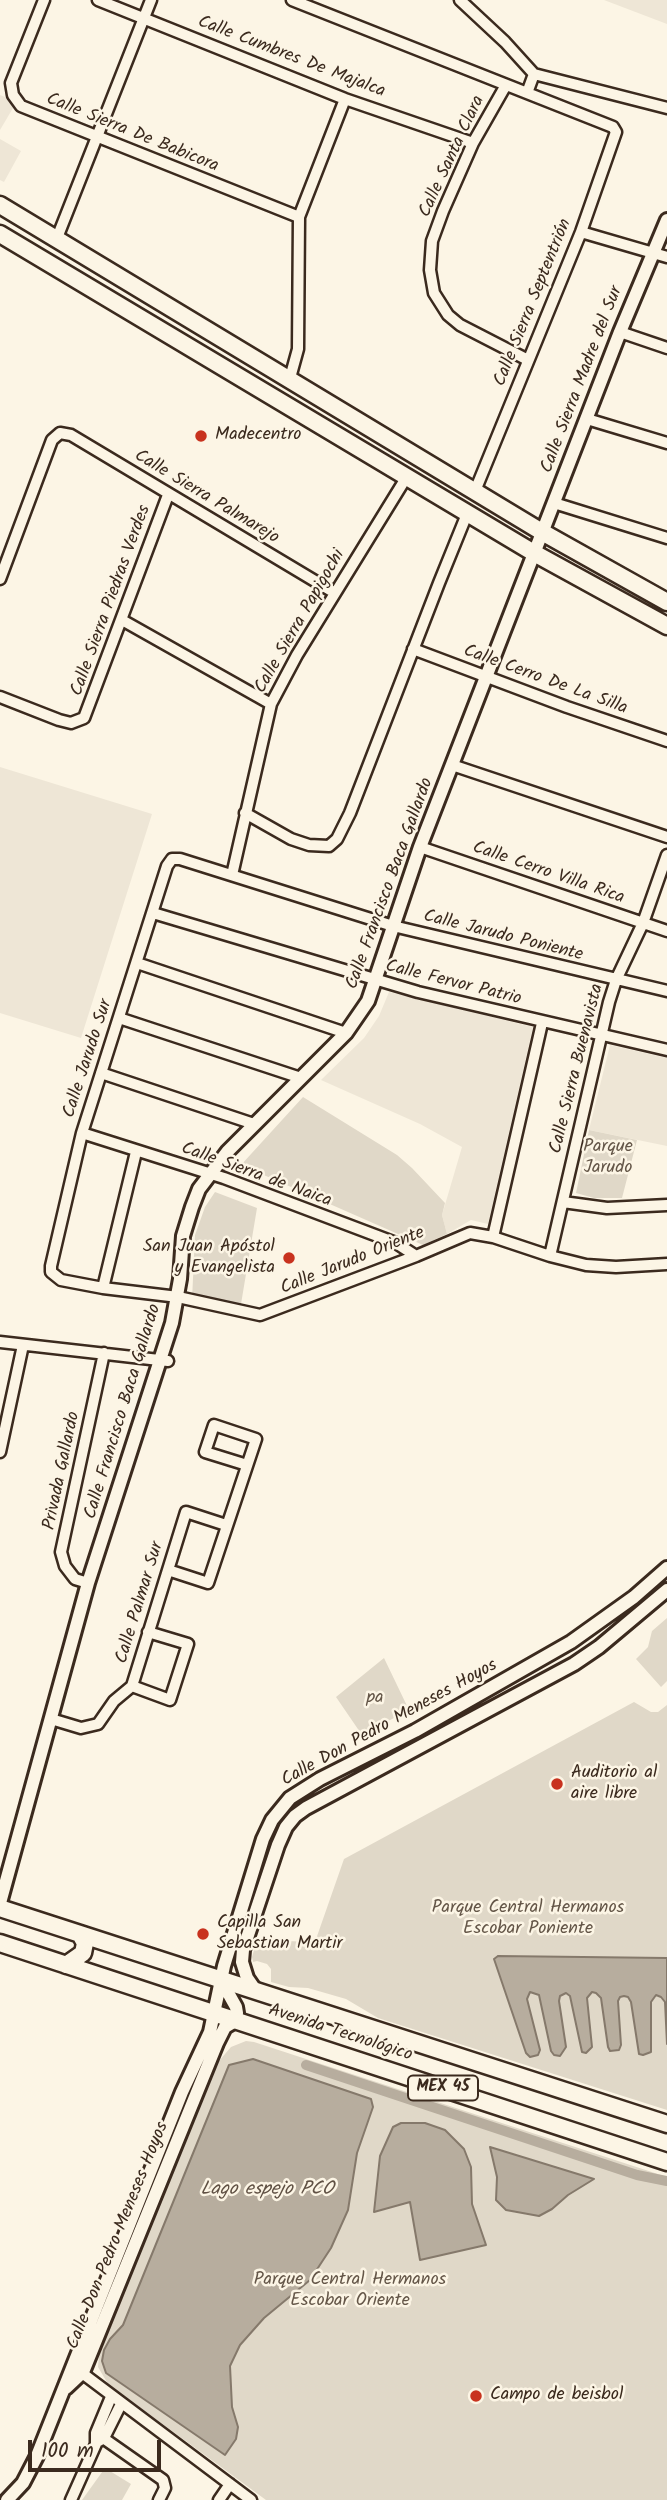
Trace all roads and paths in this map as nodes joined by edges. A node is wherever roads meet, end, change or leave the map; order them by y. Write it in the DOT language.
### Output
graph roads {
  1 [pos="44,0"];
  2 [pos="98,0"];
  3 [pos="151,0"];
  4 [pos="292,0"];
  5 [pos="460,0"];
  6 [pos="144,18"];
  7 [pos="534,74"];
  8 [pos="506,85"];
  9 [pos="527,93"];
  10 [pos="345,99"];
  11 [pos="667,108"];
  12 [pos="96,137"];
  13 [pos="473,143"];
  14 [pos="2,211"];
  15 [pos="299,217"];
  16 [pos="667,220"];
  17 [pos="581,232"];
  18 [pos="0,234"];
  19 [pos="57,238"];
  20 [pos="652,253"];
  21 [pos="667,257"];
  22 [pos="620,332"];
  23 [pos="667,348"];
  24 [pos="528,360"];
  25 [pos="290,378"];
  26 [pos="587,419"];
  27 [pos="667,443"];
  28 [pos="406,478"];
  29 [pos="475,491"];
  30 [pos="169,495"];
  31 [pos="554,503"];
  32 [pos="467,514"];
  33 [pos="542,532"];
  34 [pos="667,538"];
  35 [pos="534,554"];
  36 [pos="1,573"];
  37 [pos="335,593"];
  38 [pos="667,602"];
  39 [pos="122,620"];
  40 [pos="667,626"];
  41 [pos="412,649"];
  42 [pos="486,677"];
  43 [pos="0,697"];
  44 [pos="271,704"];
  45 [pos="667,741"];
  46 [pos="452,765"];
  47 [pos="245,813"];
  48 [pos="667,836"];
  49 [pos="420,846"];
  50 [pos="667,855"];
  51 [pos="172,859"];
  52 [pos="232,875"];
  53 [pos="153,912"];
  54 [pos="643,923"];
  55 [pos="393,926"];
  56 [pos="667,932"];
  57 [pos="137,964"];
  58 [pos="616,980"];
  59 [pos="377,981"];
  60 [pos="667,991"];
  61 [pos="118,1018"];
  62 [pos="542,1023"];
  63 [pos="346,1033"];
  64 [pos="600,1036"];
  65 [pos="667,1050"];
  66 [pos="101,1073"];
  67 [pos="301,1078"];
  68 [pos="254,1124"];
  69 [pos="82,1133"];
  70 [pos="136,1152"];
  71 [pos="211,1174"];
  72 [pos="563,1202"];
  73 [pos="667,1205"];
  74 [pos="494,1237"];
  75 [pos="416,1256"];
  76 [pos="550,1256"];
  77 [pos="667,1264"];
  78 [pos="51,1272"];
  79 [pos="103,1288"];
  80 [pos="178,1297"];
  81 [pos="0,1342"];
  82 [pos="23,1345"];
  83 [pos="104,1353"];
  84 [pos="164,1361"];
  85 [pos="0,1452"];
  86 [pos="247,1465"];
  87 [pos="226,1525"];
  88 [pos="667,1568"];
  89 [pos="168,1570"];
  90 [pos="88,1583"];
  91 [pos="667,1590"];
  92 [pos="148,1632"];
  93 [pos="506,1679"];
  94 [pos="132,1686"];
  95 [pos="514,1695"];
  96 [pos="52,1715"];
  97 [pos="0,1906"];
  98 [pos="80,1934"];
  99 [pos="0,1944"];
  100 [pos="66,1965"];
  101 [pos="222,1980"];
  102 [pos="256,1991"];
  103 [pos="214,2013"];
  104 [pos="235,2021"];
  105 [pos="667,2124"];
  106 [pos="662,2157"];
  107 [pos="153,2162"];
  108 [pos="166,2167"];
  109 [pos="77,2369"];
  110 [pos="111,2397"];
  111 [pos="121,2404"];
  112 [pos="99,2438"];
  113 [pos="233,2487"];
  114 [pos="6,2500"];
  115 [pos="71,2500"];
  116 [pos="159,2500"];
  117 [pos="219,2500"];
  118 [pos="229,2500"];
  119 [pos="251,2500"];
  1 -- 12 [label="street, Calle Sierra De Babicora"];
  2 -- 6 [label="street, Calle Cumbres De Majalca"];
  3 -- 6 [label="street"];
  4 -- 8 [label="street"];
  5 -- 7 [label="street"];
  6 -- 10 [label="street, Calle Cumbres De Majalca"];
  6 -- 12 [label="street"];
  7 -- 9 [label="street"];
  7 -- 11 [label="street"];
  8 -- 9 [label="street"];
  8 -- 13 [label="street, Calle Santa Clara"];
  9 -- 17 [label="street, Calle Sierra Septentrión"];
  10 -- 13 [label="street, Calle Cumbres De Majalca"];
  10 -- 15 [label="street"];
  12 -- 15 [label="street, Calle Sierra De Babicora"];
  12 -- 19 [label="street"];
  13 -- 24 [label="street, Calle Santa Clara"];
  14 -- 19 [label="main road"];
  15 -- 25 [label="street"];
  16 -- 20 [label="street, Calle Sierra Madre del Sur"];
  17 -- 20 [label="street"];
  17 -- 24 [label="street, Calle Sierra Septentrión"];
  18 -- 28 [label="main road"];
  19 -- 25 [label="main road"];
  20 -- 21 [label="street"];
  20 -- 22 [label="street, Calle Sierra Madre del Sur"];
  22 -- 23 [label="street"];
  22 -- 26 [label="street, Calle Sierra Madre del Sur"];
  24 -- 29 [label="street, Calle Sierra Septentrión"];
  25 -- 29 [label="main road"];
  26 -- 27 [label="street"];
  26 -- 31 [label="street, Calle Sierra Madre del Sur"];
  28 -- 32 [label="main road"];
  28 -- 37 [label="street, Calle Sierra Papigochi"];
  29 -- 33 [label="main road"];
  30 -- 36 [label="street, Calle Sierra Palmarejo"];
  30 -- 37 [label="street, Calle Sierra Palmarejo"];
  30 -- 39 [label="street, Calle Sierra Piedras Verdes"];
  31 -- 33 [label="street, Calle Sierra Madre del Sur"];
  31 -- 34 [label="street"];
  32 -- 35 [label="main road"];
  32 -- 41 [label="street"];
  33 -- 35 [label="street, Calle Sierra Madre del Sur"];
  33 -- 38 [label="main road"];
  35 -- 40 [label="main road"];
  35 -- 42 [label="street, Calle Francisco Baca Gallardo"];
  37 -- 44 [label="street, Calle Sierra Papigochi"];
  39 -- 43 [label="street, Calle Sierra Piedras Verdes"];
  39 -- 44 [label="street"];
  41 -- 42 [label="street, Calle Cerro De La Silla"];
  41 -- 47 [label="street"];
  42 -- 45 [label="street, Calle Cerro De La Silla"];
  42 -- 46 [label="street, Calle Francisco Baca Gallardo"];
  44 -- 47 [label="street, Calle Sierra Papigochi"];
  46 -- 48 [label="street"];
  46 -- 49 [label="street, Calle Francisco Baca Gallardo"];
  47 -- 52 [label="street, Calle Sierra Papigochi"];
  49 -- 54 [label="street, Calle Cerro Villa Rica"];
  49 -- 55 [label="street, Calle Francisco Baca Gallardo"];
  50 -- 54 [label="street, Calle Sierra Buenavista"];
  51 -- 52 [label="street, Calle Jarudo Poniente"];
  51 -- 53 [label="street, Calle Jarudo Sur"];
  52 -- 55 [label="street, Calle Jarudo Poniente"];
  53 -- 57 [label="street, Calle Jarudo Sur"];
  53 -- 59 [label="street, Calle Fervor Patrio"];
  54 -- 56 [label="street, Calle Cerro Villa Rica"];
  54 -- 58 [label="street, Calle Sierra Buenavista"];
  55 -- 58 [label="street, Calle Jarudo Poniente"];
  55 -- 59 [label="street, Calle Francisco Baca Gallardo"];
  57 -- 61 [label="street, Calle Jarudo Sur"];
  57 -- 63 [label="street"];
  58 -- 60 [label="street, Calle Jarudo Poniente"];
  58 -- 64 [label="street, Calle Sierra Buenavista"];
  59 -- 62 [label="street, Calle Fervor Patrio"];
  59 -- 63 [label="street, Calle Francisco Baca Gallardo"];
  61 -- 66 [label="street, Calle Jarudo Sur"];
  61 -- 67 [label="street"];
  62 -- 64 [label="street, Calle Fervor Patrio"];
  62 -- 74 [label="street"];
  63 -- 67 [label="street, Calle Francisco Baca Gallardo"];
  64 -- 65 [label="street, Calle Fervor Patrio"];
  64 -- 72 [label="street, Calle Sierra Buenavista"];
  66 -- 68 [label="street"];
  66 -- 69 [label="street, Calle Jarudo Sur"];
  67 -- 68 [label="street, Calle Francisco Baca Gallardo"];
  68 -- 71 [label="street, Calle Francisco Baca Gallardo"];
  69 -- 70 [label="street, Calle Sierra de Naica"];
  69 -- 78 [label="street, Calle Jarudo Sur"];
  70 -- 71 [label="street, Calle Sierra de Naica"];
  70 -- 79 [label="street"];
  71 -- 75 [label="street, Calle Sierra de Naica"];
  71 -- 80 [label="street, Calle Francisco Baca Gallardo"];
  72 -- 73 [label="street"];
  72 -- 76 [label="street, Calle Sierra Buenavista"];
  74 -- 75 [label="street, Calle Jarudo Oriente"];
  74 -- 76 [label="street, Calle Jarudo Oriente"];
  75 -- 80 [label="street, Calle Jarudo Oriente"];
  76 -- 77 [label="street, Calle Jarudo Oriente"];
  78 -- 79 [label="street, Calle Jarudo Oriente"];
  79 -- 80 [label="street, Calle Jarudo Oriente"];
  80 -- 84 [label="street, Calle Francisco Baca Gallardo"];
  81 -- 82 [label="street"];
  82 -- 83 [label="street"];
  82 -- 85 [label="street"];
  83 -- 84 [label="street"];
  83 -- 90 [label="street, Privada Gallardo"];
  84 -- 90 [label="street, Calle Francisco Baca Gallardo"];
  86 -- 86 [label="street"];
  86 -- 87 [label="street"];
  87 -- 89 [label="street"];
  87 -- 89 [label="street, Calle Palmar Sur"];
  88 -- 93 [label="street, Calle Don Pedro Meneses Hoyos"];
  89 -- 92 [label="street, Calle Palmar Sur"];
  90 -- 96 [label="street, Calle Francisco Baca Gallardo"];
  91 -- 95 [label="street, Calle Don Pedro Meneses Hoyos"];
  92 -- 94 [label="street, Calle Palmar Sur"];
  92 -- 94 [label="street"];
  93 -- 95 [label="street"];
  93 -- 101 [label="street, Calle Don Pedro Meneses Hoyos"];
  94 -- 96 [label="street, Calle Palmar Sur"];
  95 -- 102 [label="street, Calle Don Pedro Meneses Hoyos"];
  96 -- 97 [label="street, Calle Francisco Baca Gallardo"];
  97 -- 98 [label="main road, Avenida Tecnológico / MEX 45"];
  98 -- 100 [label="main road"];
  98 -- 101 [label="main road, Avenida Tecnológico / MEX 45"];
  99 -- 100 [label="main road, Avenida Tecnológico / MEX 45"];
  100 -- 103 [label="main road, Avenida Tecnológico / MEX 45"];
  101 -- 102 [label="main road, Avenida Tecnológico / MEX 45"];
  101 -- 103 [label="street, Calle Don Pedro Meneses Hoyos"];
  101 -- 104 [label="street"];
  102 -- 105 [label="main road, Avenida Tecnológico / MEX 45"];
  103 -- 104 [label="main road, Avenida Tecnológico / MEX 45"];
  103 -- 107 [label="street, Calle Don Pedro Meneses Hoyos"];
  104 -- 106 [label="main road, Avenida Tecnológico / MEX 45"];
  104 -- 108 [label="street, Calle Don Pedro Meneses Hoyos"];
  107 -- 108 [label="street"];
  107 -- 109 [label="street, Calle Don Pedro Meneses Hoyos"];
  108 -- 109 [label="street, Calle Don Pedro Meneses Hoyos"];
  109 -- 110 [label="street"];
  109 -- 114 [label="street, Calle Don Pedro Meneses Hoyos"];
  110 -- 111 [label="street"];
  110 -- 112 [label="street"];
  111 -- 112 [label="street"];
  111 -- 113 [label="street"];
  112 -- 115 [label="street"];
  112 -- 116 [label="street"];
  113 -- 117 [label="street"];
  113 -- 118 [label="street"];
  113 -- 119 [label="street"];
}
